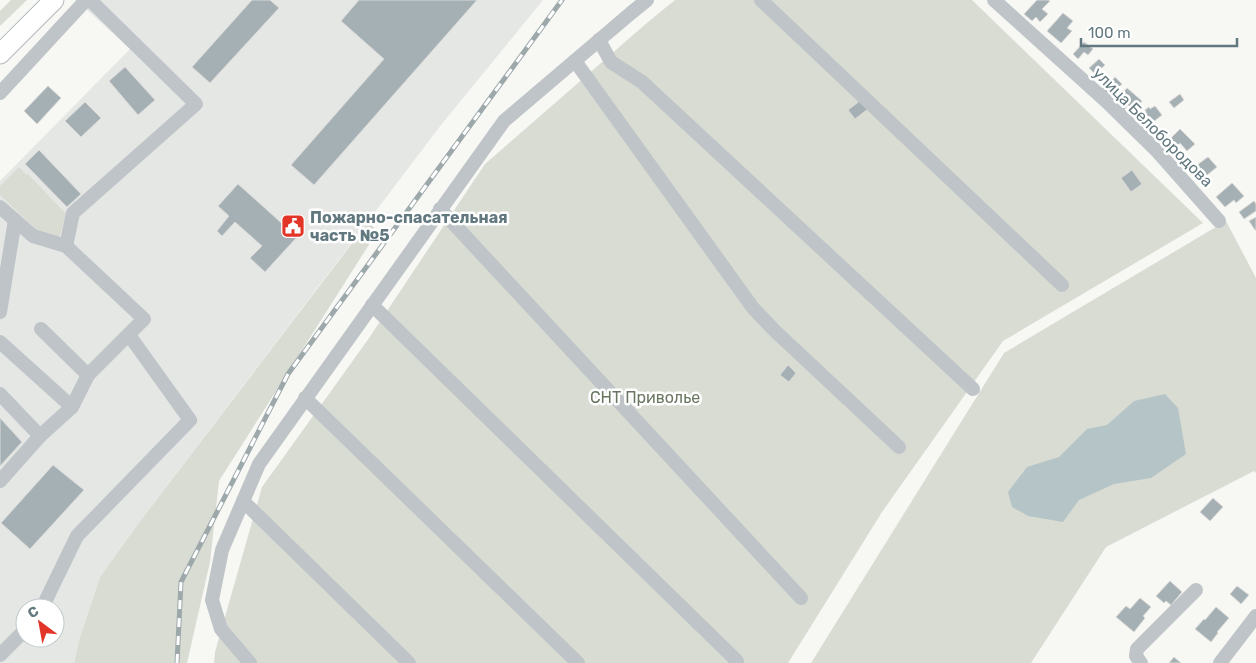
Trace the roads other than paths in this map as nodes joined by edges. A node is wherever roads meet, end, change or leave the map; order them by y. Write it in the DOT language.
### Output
graph roads {
  1 [pos="54,0"];
  2 [pos="88,0"];
  3 [pos="647,0"];
  4 [pos="761,0"];
  5 [pos="994,0"];
  6 [pos="599,40"];
  7 [pos="0,54"];
  8 [pos="575,61"];
  9 [pos="0,94"];
  10 [pos="0,207"];
  11 [pos="440,209"];
  12 [pos="15,220"];
  13 [pos="1219,221"];
  14 [pos="66,246"];
  15 [pos="1062,285"];
  16 [pos="372,305"];
  17 [pos="0,312"];
  18 [pos="41,329"];
  19 [pos="128,335"];
  20 [pos="0,342"];
  21 [pos="88,375"];
  22 [pos="973,389"];
  23 [pos="0,394"];
  24 [pos="305,398"];
  25 [pos="72,407"];
  26 [pos="40,436"];
  27 [pos="899,446"];
  28 [pos="0,481"];
  29 [pos="243,501"];
  30 [pos="1196,590"];
  31 [pos="47,598"];
  32 [pos="801,598"];
  33 [pos="1256,616"];
  34 [pos="15,640"];
  35 [pos="0,654"];
  36 [pos="737,661"];
  37 [pos="250,663"];
  38 [pos="409,663"];
  39 [pos="578,663"];
  40 [pos="1141,663"];
  41 [pos="1220,663"];
  1 -- 7 [label="main road"];
  2 -- 9 [label="street"];
  2 -- 14 [label="street"];
  3 -- 6 [label="street"];
  4 -- 15 [label="street"];
  5 -- 13 [label="street, улица Белобородова"];
  6 -- 8 [label="street"];
  6 -- 22 [label="street"];
  8 -- 11 [label="street"];
  8 -- 27 [label="street"];
  10 -- 12 [label="street"];
  11 -- 16 [label="street"];
  11 -- 32 [label="street"];
  12 -- 14 [label="street"];
  12 -- 17 [label="street"];
  14 -- 19 [label="street"];
  16 -- 24 [label="street"];
  16 -- 36 [label="street"];
  18 -- 21 [label="street"];
  19 -- 21 [label="street"];
  19 -- 31 [label="street"];
  20 -- 25 [label="street"];
  21 -- 25 [label="street"];
  23 -- 26 [label="street"];
  24 -- 29 [label="street"];
  24 -- 39 [label="street"];
  25 -- 26 [label="street"];
  26 -- 28 [label="street"];
  29 -- 37 [label="street"];
  29 -- 38 [label="street"];
  30 -- 40 [label="street"];
  33 -- 41 [label="street"];
  34 -- 35 [label="street"];
}
